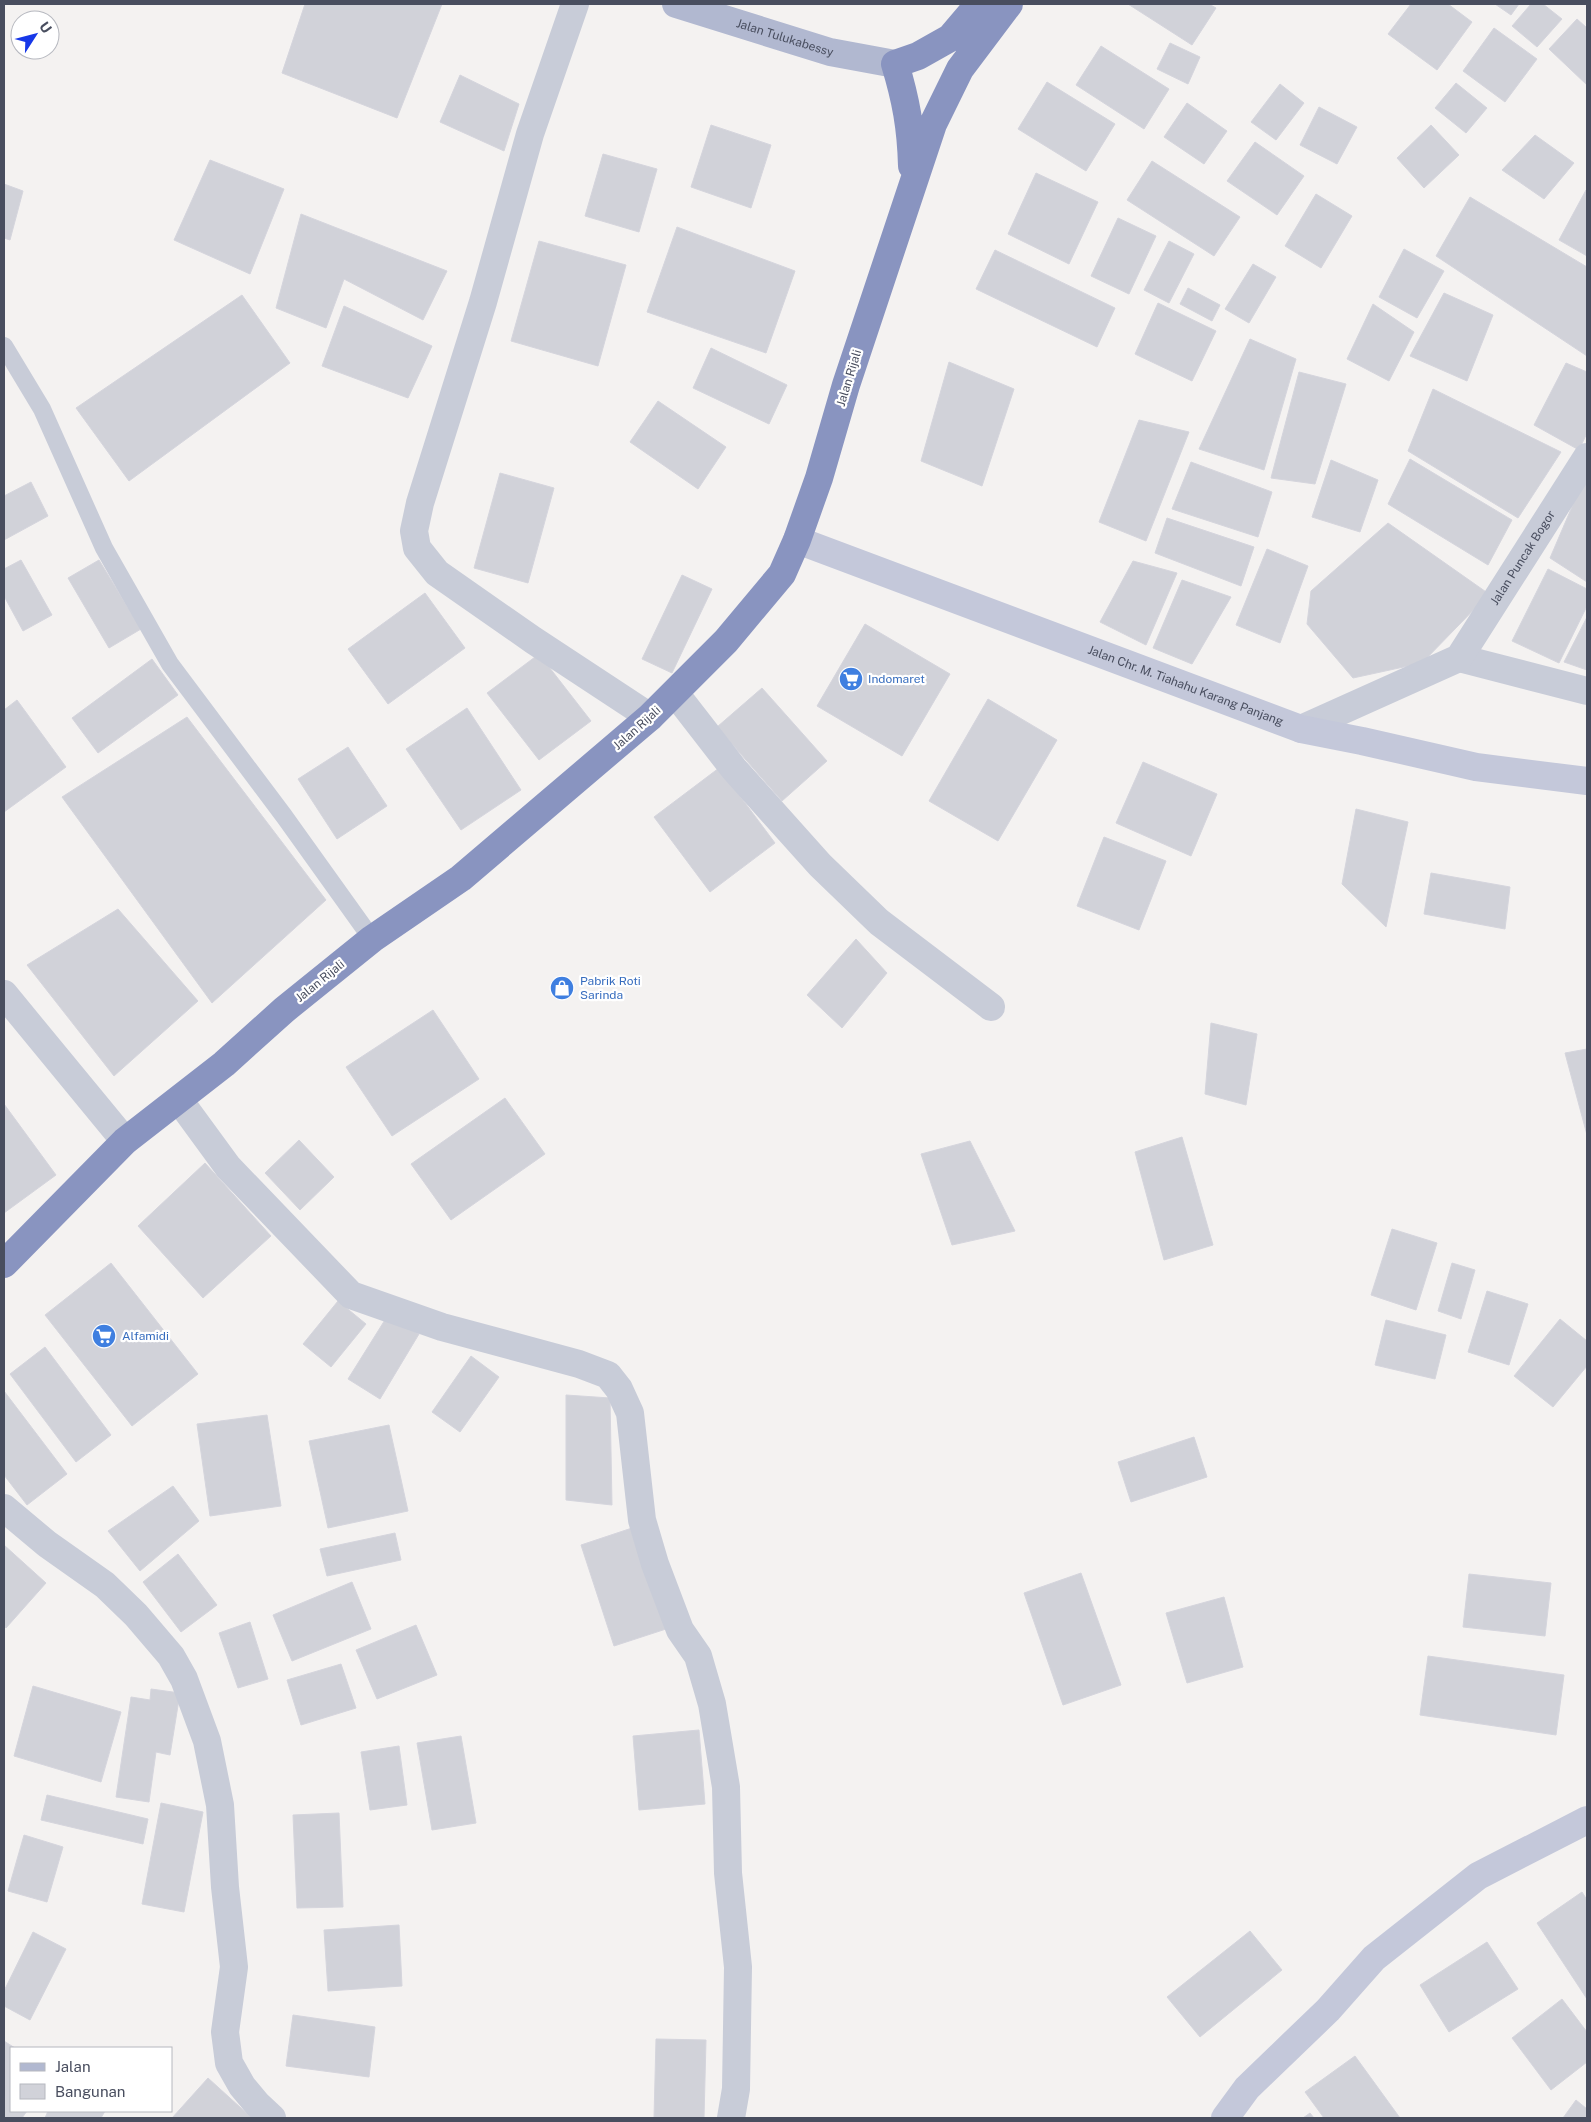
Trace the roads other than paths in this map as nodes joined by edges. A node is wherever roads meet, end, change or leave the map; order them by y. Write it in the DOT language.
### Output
graph roads {
  1 [pos="575,4"];
  2 [pos="676,4"];
  3 [pos="979,4"];
  4 [pos="1009,4"];
  5 [pos="895,64"];
  6 [pos="913,182"];
  7 [pos="4,346"];
  8 [pos="1587,457"];
  9 [pos="797,540"];
  10 [pos="1459,658"];
  11 [pos="1587,691"];
  12 [pos="675,693"];
  13 [pos="650,717"];
  14 [pos="1301,729"];
  15 [pos="1587,781"];
  16 [pos="372,939"];
  17 [pos="4,994"];
  18 [pos="991,1007"];
  19 [pos="179,1100"];
  20 [pos="125,1141"];
  21 [pos="4,1264"];
  22 [pos="4,1508"];
  23 [pos="1587,1820"];
  24 [pos="272,2118"];
  25 [pos="730,2118"];
  26 [pos="1225,2118"];
  1 -- 13 [label="street"];
  2 -- 5 [label="main road, Jalan Tulukabessy"];
  3 -- 5 [label="highway"];
  4 -- 6 [label="highway, Jalan Rijali"];
  5 -- 6 [label="highway"];
  6 -- 9 [label="highway, Jalan Rijali"];
  7 -- 16 [label="lane"];
  8 -- 10 [label="street, Jalan Puncak Bogor"];
  9 -- 12 [label="highway, Jalan Rijali"];
  9 -- 14 [label="street, Jalan Chr. M. Tiahahu Karang Panjang"];
  10 -- 11 [label="street"];
  10 -- 14 [label="street"];
  12 -- 13 [label="highway, Jalan Rijali"];
  12 -- 18 [label="street"];
  13 -- 16 [label="highway, Jalan Rijali"];
  14 -- 15 [label="street, Jalan Chr. M. Tiahahu Karang Panjang"];
  16 -- 19 [label="highway, Jalan Rijali"];
  17 -- 20 [label="street"];
  19 -- 20 [label="highway, Jalan Rijali"];
  19 -- 25 [label="street"];
  20 -- 21 [label="highway, Jalan Rijali"];
  22 -- 24 [label="street"];
  23 -- 26 [label="street"];
}
